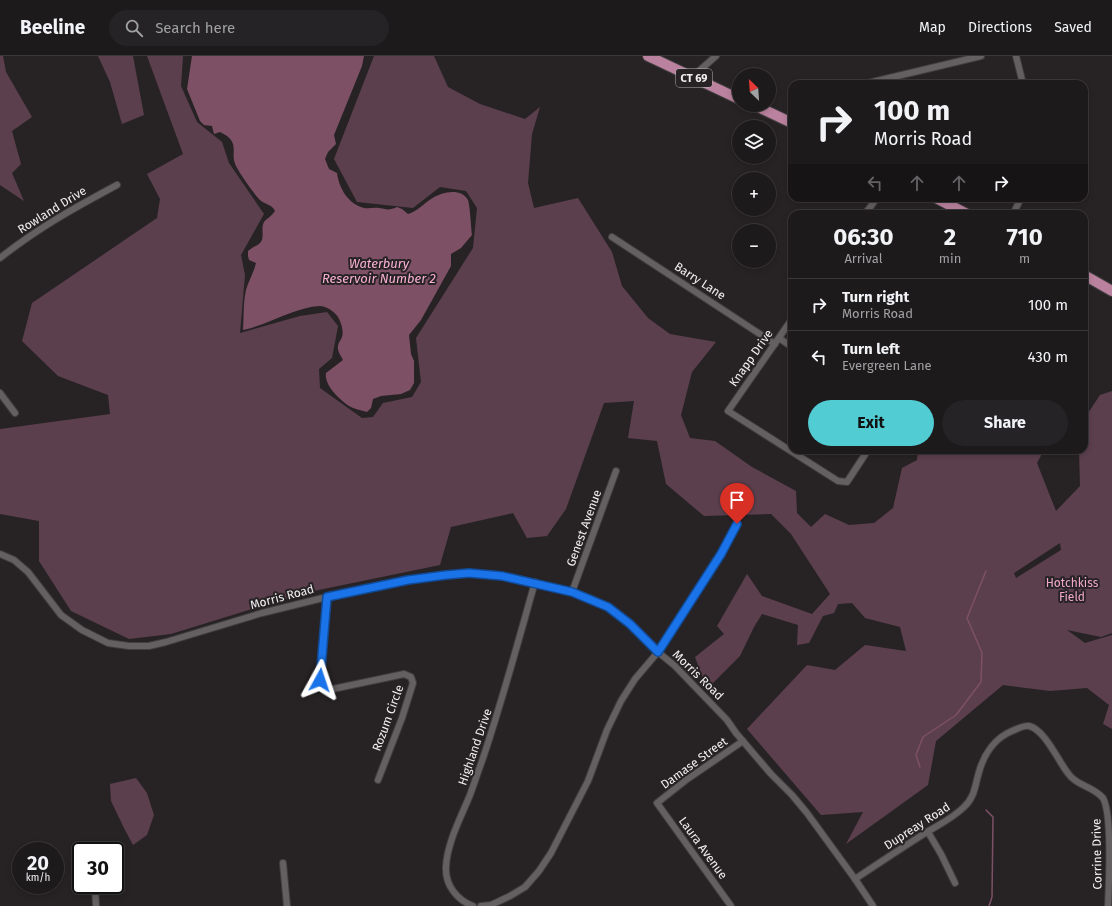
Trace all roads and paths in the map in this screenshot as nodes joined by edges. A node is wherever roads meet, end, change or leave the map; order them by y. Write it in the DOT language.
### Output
graph roads {
  1 [pos="648,56"];
  2 [pos="716,56"];
  3 [pos="981,56"];
  4 [pos="1016,56"];
  5 [pos="692,77"];
  6 [pos="881,80"];
  7 [pos="1022,80"];
  8 [pos="732,95"];
  9 [pos="769,112"];
  10 [pos="788,121"];
  11 [pos="117,185"];
  12 [pos="944,202"];
  13 [pos="959,210"];
  14 [pos="612,237"];
  15 [pos="0,258"];
  16 [pos="1088,277"];
  17 [pos="1112,291"];
  18 [pos="788,325"];
  19 [pos="779,338"];
  20 [pos="775,344"];
  21 [pos="788,344"];
  22 [pos="0,393"];
  23 [pos="15,413"];
  24 [pos="788,450"];
  25 [pos="795,454"];
  26 [pos="865,454"];
  27 [pos="616,471"];
  28 [pos="737,524"];
  29 [pos="0,554"];
  30 [pos="535,582"];
  31 [pos="572,592"];
  32 [pos="327,597"];
  33 [pos="658,652"];
  34 [pos="1021,727"];
  35 [pos="744,741"];
  36 [pos="378,780"];
  37 [pos="657,803"];
  38 [pos="928,832"];
  39 [pos="283,862"];
  40 [pos="855,879"];
  41 [pos="955,883"];
  42 [pos="95,894"];
  43 [pos="96,906"];
  44 [pos="287,906"];
  45 [pos="473,906"];
  46 [pos="480,906"];
  47 [pos="731,906"];
  48 [pos="873,906"];
  49 [pos="1108,906"];
  1 -- 5 [label="main road, CT 69"];
  2 -- 5 [label="street"];
  3 -- 6 [label="street"];
  4 -- 7 [label="street"];
  5 -- 8 [label="main road, CT 69"];
  9 -- 10 [label="main road"];
  11 -- 15 [label="street, Rowland Drive"];
  12 -- 13 [label="main road"];
  14 -- 20 [label="street, Barry Lane"];
  16 -- 17 [label="main road"];
  18 -- 19 [label="street, Knapp Drive"];
  19 -- 20 [label="street, Knapp Drive"];
  19 -- 21 [label="street"];
  20 -- 24 [label="street, Knapp Drive"];
  22 -- 23 [label="street"];
  25 -- 26 [label="street, Knapp Drive"];
  27 -- 31 [label="street, Genest Avenue"];
  28 -- 33 [label="street"];
  29 -- 32 [label="street, Morris Road"];
  30 -- 31 [label="street, Morris Road"];
  30 -- 32 [label="street, Morris Road"];
  30 -- 45 [label="street, Highland Drive"];
  31 -- 33 [label="street, Morris Road"];
  32 -- 36 [label="street, Rozum Circle"];
  33 -- 35 [label="street, Morris Road"];
  33 -- 46 [label="street"];
  34 -- 38 [label="street, Dupreay Road"];
  34 -- 49 [label="street, Corrine Drive"];
  35 -- 37 [label="street, Damase Street"];
  35 -- 40 [label="street, Morris Road"];
  37 -- 47 [label="street, Laura Avenue"];
  38 -- 40 [label="street, Dupreay Road"];
  38 -- 41 [label="street"];
  39 -- 44 [label="street"];
  40 -- 48 [label="street, Morris Road"];
  42 -- 43 [label="street"];
}
